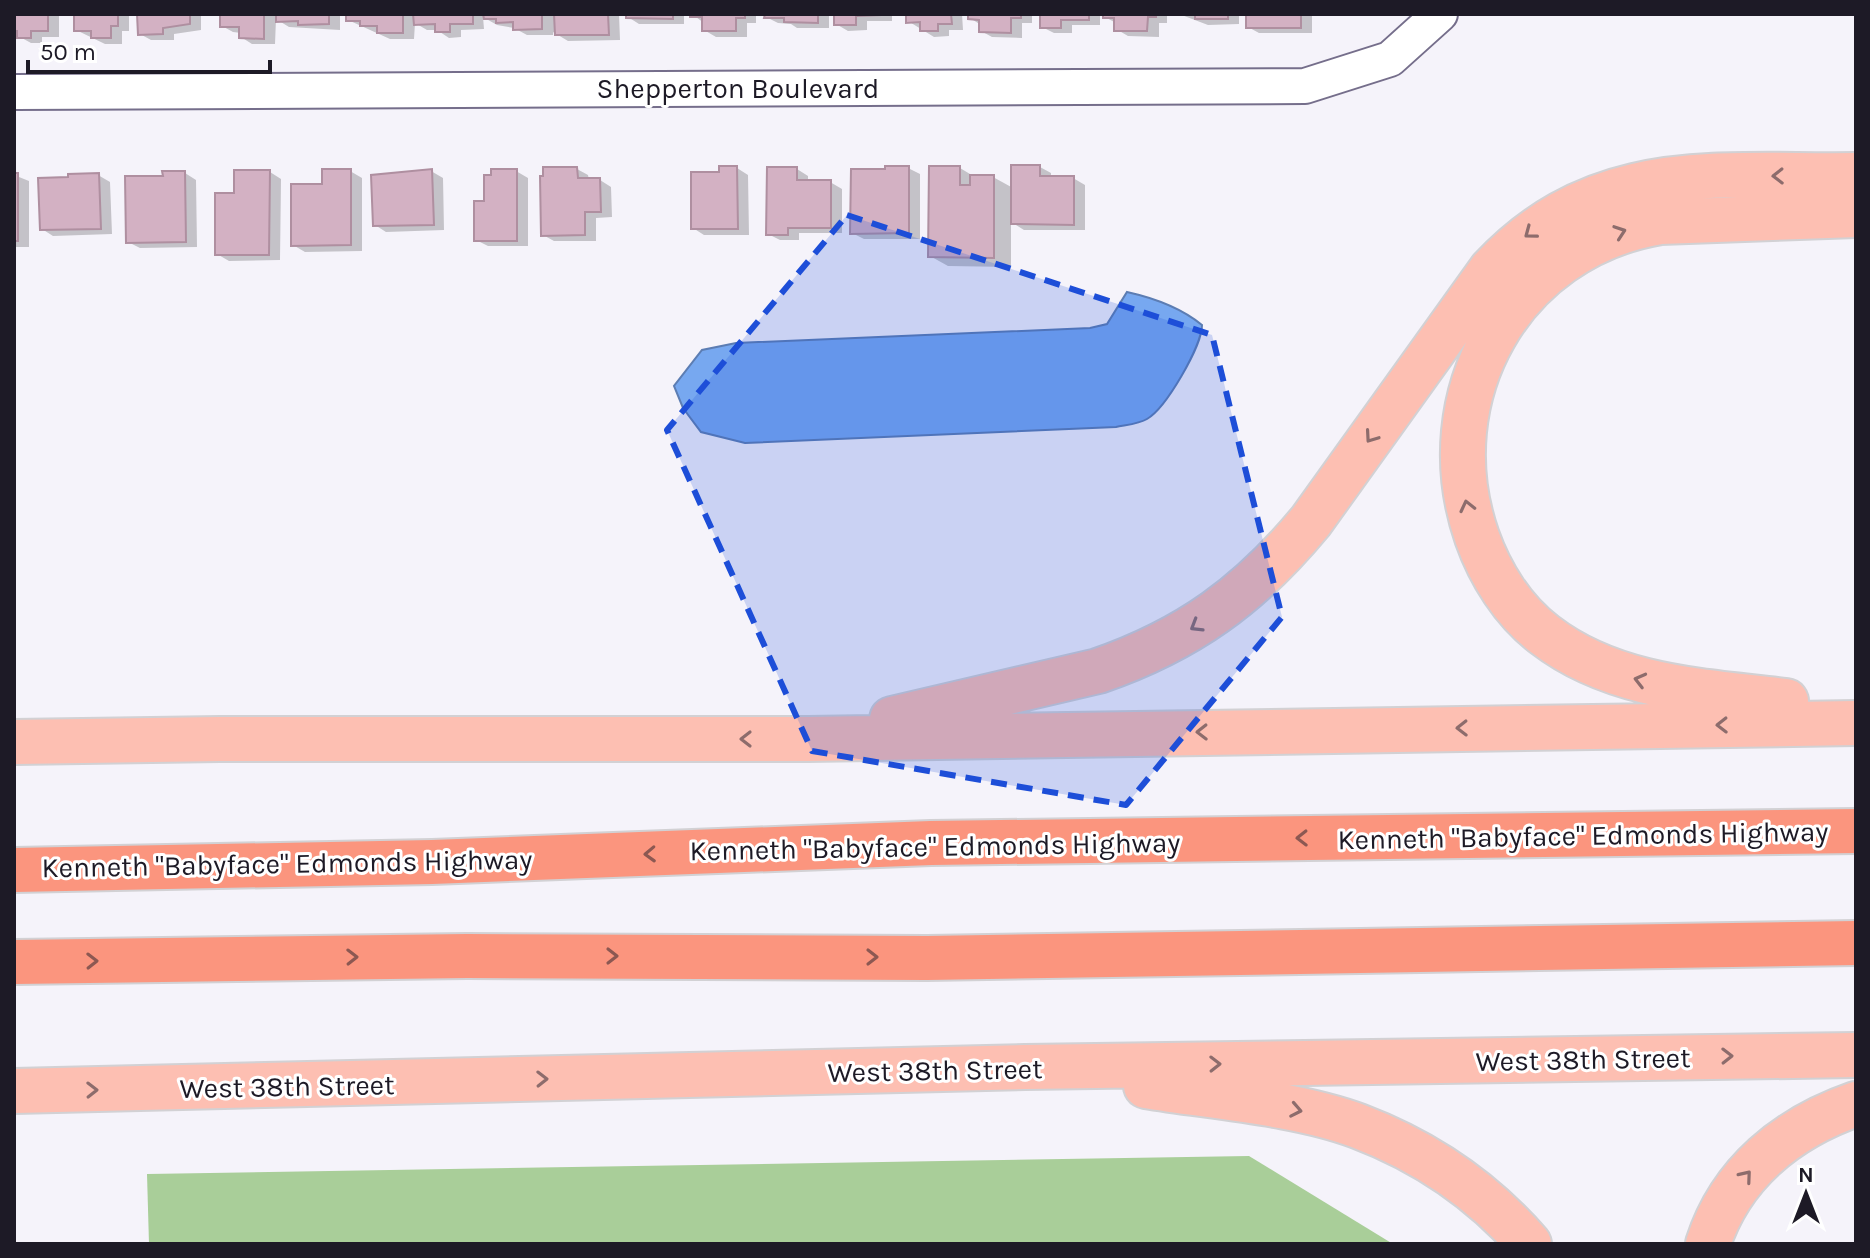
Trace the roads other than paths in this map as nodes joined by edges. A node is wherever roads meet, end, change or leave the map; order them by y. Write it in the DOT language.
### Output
graph roads {
  1 [pos="1440,14"];
  2 [pos="14,92"];
  3 [pos="1856,175"];
  4 [pos="1856,215"];
  5 [pos="1856,710"];
  6 [pos="1856,723"];
  7 [pos="808,739"];
  8 [pos="14,742"];
  9 [pos="1856,831"];
  10 [pos="14,870"];
  11 [pos="1856,943"];
  12 [pos="14,962"];
  13 [pos="1856,1055"];
  14 [pos="1025,1067"];
  15 [pos="14,1091"];
  16 [pos="1856,1104"];
  17 [pos="1529,1244"];
  18 [pos="1708,1244"];
  1 -- 2 [label="street, Shepperton Boulevard"];
  3 -- 7 [label="main road, one-way"];
  5 -- 4 [label="main road, one-way"];
  6 -- 7 [label="main road, one-way"];
  7 -- 8 [label="main road, one-way"];
  9 -- 10 [label="highway, Kenneth \"Babyface\" Edmonds Highway, one-way"];
  12 -- 11 [label="highway, one-way"];
  14 -- 13 [label="main road, West 38th Street, one-way"];
  15 -- 14 [label="main road, West 38th Street, one-way"];
  14 -- 17 [label="main road, one-way"];
  18 -- 16 [label="main road, one-way"];
}
